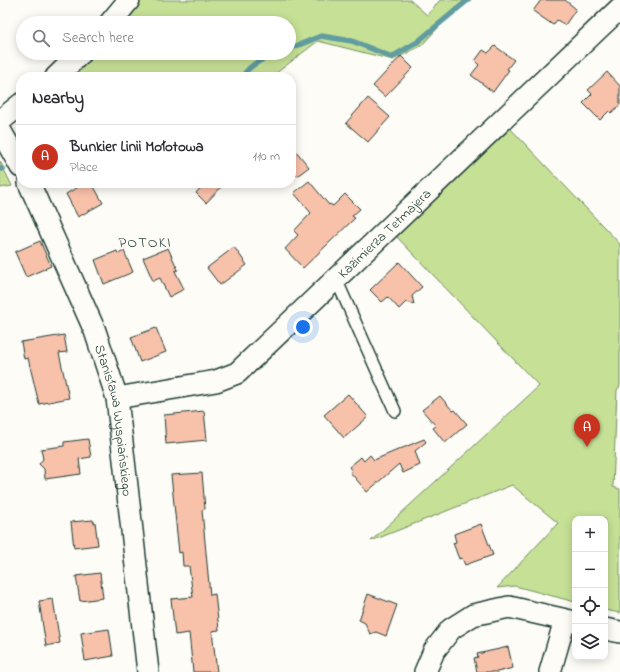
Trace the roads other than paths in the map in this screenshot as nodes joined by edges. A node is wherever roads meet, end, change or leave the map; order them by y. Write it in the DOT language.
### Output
graph roads {
  1 [pos="129,0"];
  2 [pos="620,8"];
  3 [pos="116,16"];
  4 [pos="74,60"];
  5 [pos="61,72"];
  6 [pos="16,108"];
  7 [pos="0,121"];
  8 [pos="0,130"];
  9 [pos="16,159"];
  10 [pos="31,188"];
  11 [pos="336,280"];
  12 [pos="117,398"];
  13 [pos="395,411"];
  14 [pos="570,621"];
  15 [pos="608,630"];
  16 [pos="620,632"];
  17 [pos="148,672"];
  18 [pos="425,672"];
  19 [pos="550,672"];
  1 -- 3 [label="street"];
  2 -- 11 [label="street, Kazimierza Tetmajera"];
  4 -- 5 [label="street"];
  6 -- 7 [label="street"];
  8 -- 9 [label="street"];
  10 -- 12 [label="street, Stanisława Wyspiańskiego"];
  11 -- 12 [label="street, Kazimierza Tetmajera"];
  11 -- 13 [label="lane"];
  12 -- 17 [label="street, Stanisława Wyspiańskiego"];
  14 -- 18 [label="street"];
  14 -- 19 [label="street"];
  15 -- 16 [label="street"];
}
